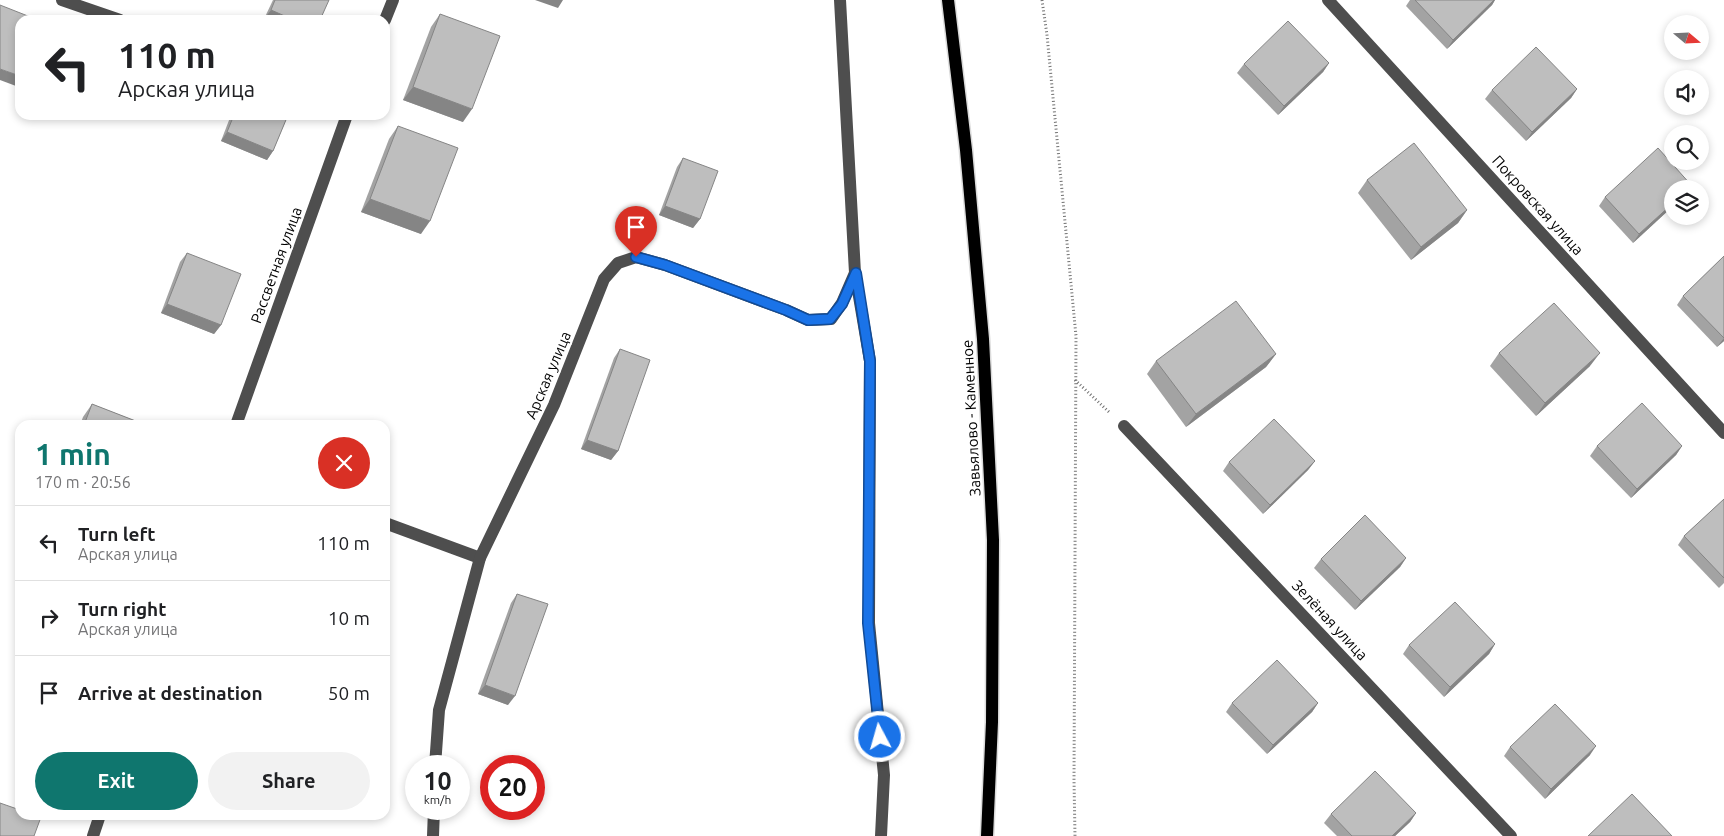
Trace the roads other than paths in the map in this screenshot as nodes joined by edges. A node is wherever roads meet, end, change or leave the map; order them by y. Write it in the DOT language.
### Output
graph roads {
  1 [pos="62,0"];
  2 [pos="393,0"];
  3 [pos="840,0"];
  4 [pos="948,0"];
  5 [pos="1328,0"];
  6 [pos="106,15"];
  7 [pos="387,15"];
  8 [pos="345,120"];
  9 [pos="856,273"];
  10 [pos="238,420"];
  11 [pos="1124,426"];
  12 [pos="1724,432"];
  13 [pos="390,525"];
  14 [pos="480,558"];
  15 [pos="436,755"];
  16 [pos="99,820"];
  17 [pos="434,820"];
  18 [pos="94,836"];
  19 [pos="433,836"];
  20 [pos="881,836"];
  21 [pos="987,836"];
  22 [pos="1512,836"];
  1 -- 6 [label="street"];
  2 -- 7 [label="street"];
  3 -- 9 [label="street"];
  4 -- 21 [label="main road, Завьялово - Каменное"];
  5 -- 12 [label="street, Покровская улица"];
  8 -- 10 [label="street, Рассветная улица"];
  9 -- 14 [label="street, Арская улица"];
  9 -- 20 [label="street"];
  11 -- 22 [label="street, Зелёная улица"];
  13 -- 14 [label="street"];
  14 -- 15 [label="street, Арская улица"];
  16 -- 18 [label="street"];
  17 -- 19 [label="street"];
}
